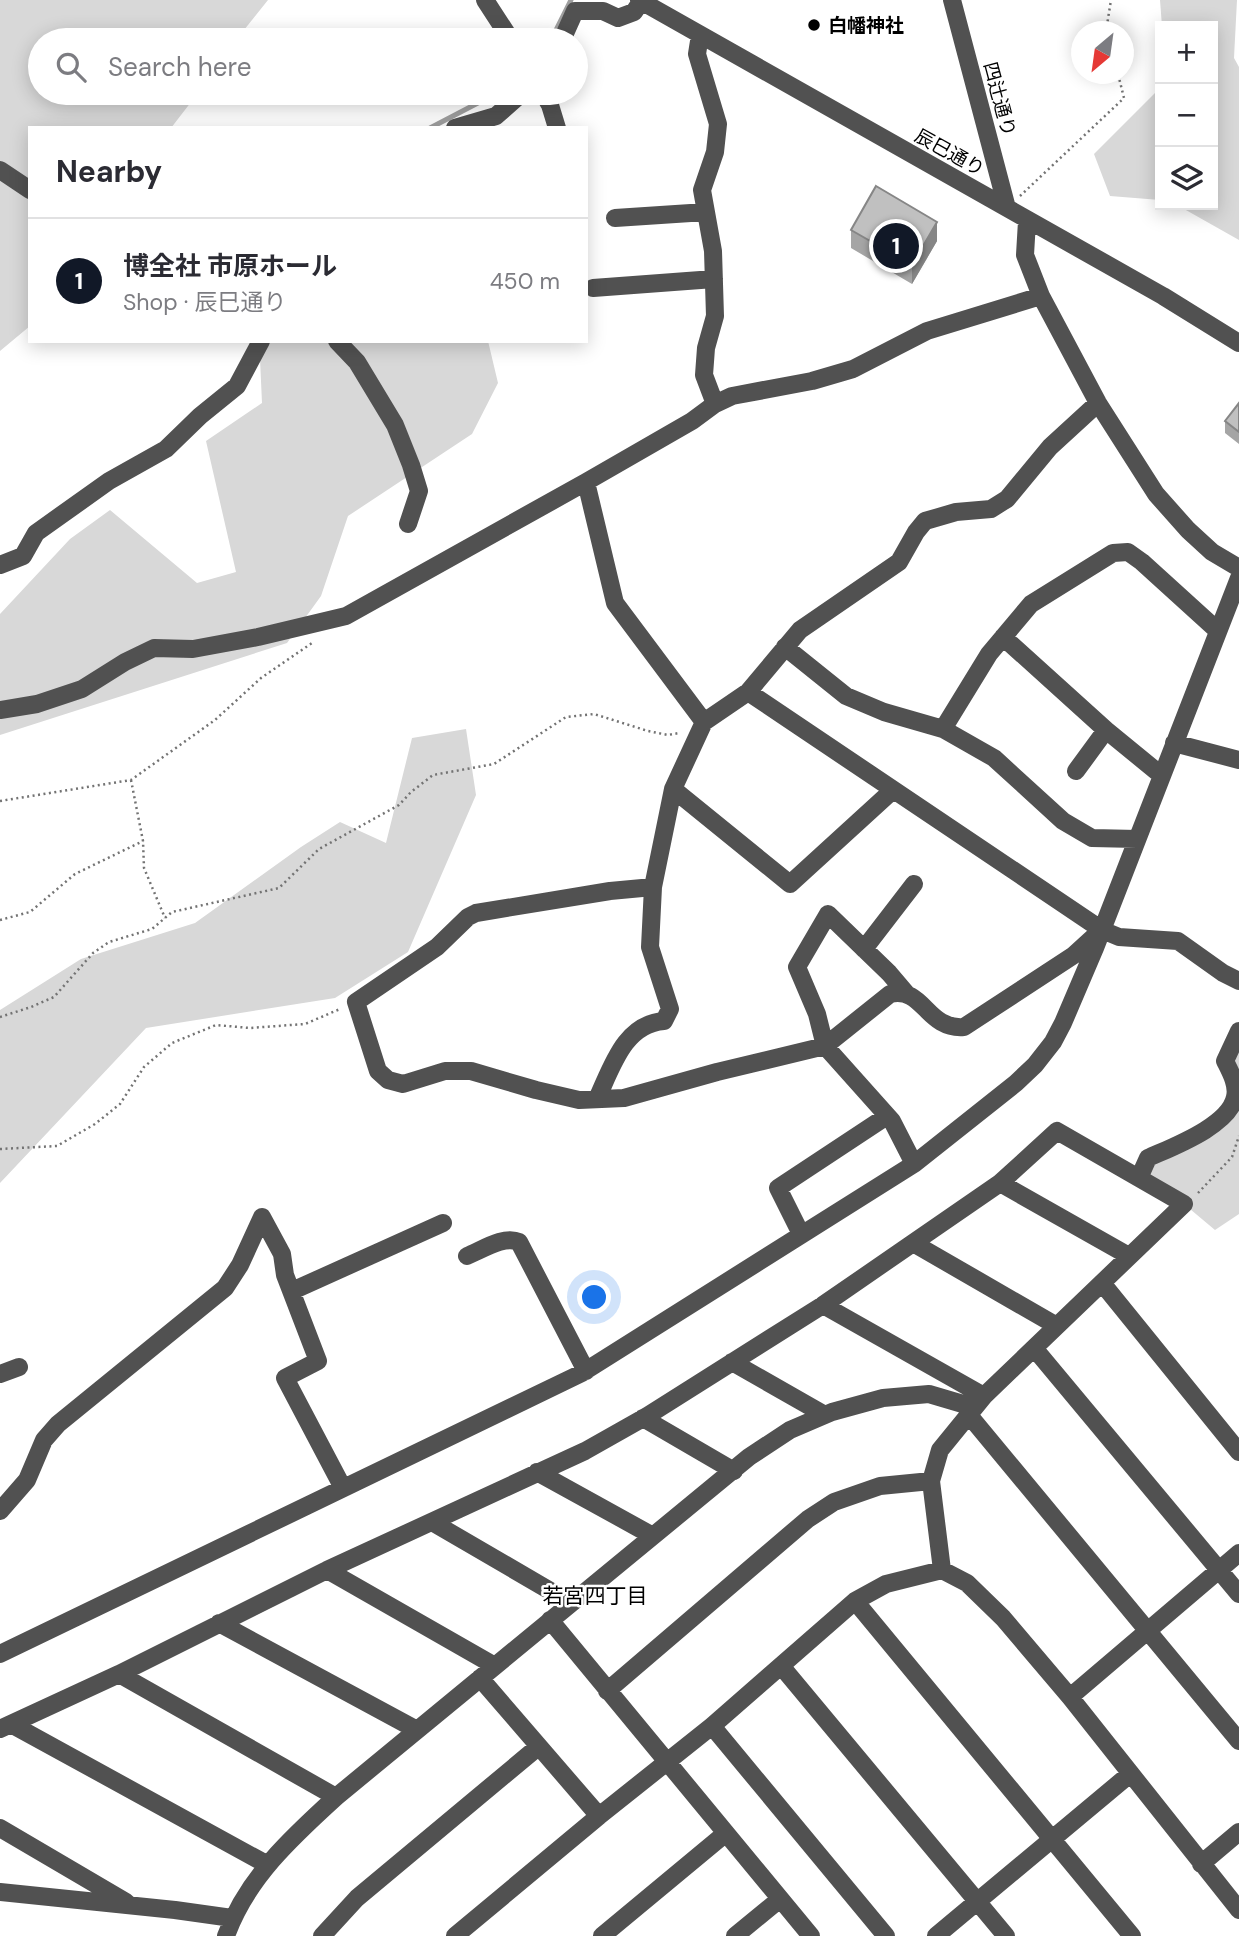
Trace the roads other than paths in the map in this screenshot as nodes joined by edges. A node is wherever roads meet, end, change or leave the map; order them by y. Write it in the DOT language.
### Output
graph roads {
  1 [pos="485,0"];
  2 [pos="641,0"];
  3 [pos="953,0"];
  4 [pos="503,28"];
  5 [pos="567,28"];
  6 [pos="700,35"];
  7 [pos="508,105"];
  8 [pos="550,105"];
  9 [pos="462,126"];
  10 [pos="556,126"];
  11 [pos="0,170"];
  12 [pos="28,189"];
  13 [pos="1007,208"];
  14 [pos="706,212"];
  15 [pos="615,218"];
  16 [pos="1027,221"];
  17 [pos="714,279"];
  18 [pos="593,288"];
  19 [pos="1041,296"];
  20 [pos="260,343"];
  21 [pos="339,343"];
  22 [pos="1239,343"];
  23 [pos="1098,403"];
  24 [pos="715,404"];
  25 [pos="586,482"];
  26 [pos="408,524"];
  27 [pos="0,565"];
  28 [pos="1239,568"];
  29 [pos="1239,578"];
  30 [pos="1218,631"];
  31 [pos="1003,637"];
  32 [pos="785,647"];
  33 [pos="748,692"];
  34 [pos="0,710"];
  35 [pos="704,722"];
  36 [pos="943,729"];
  37 [pos="1106,730"];
  38 [pos="1174,743"];
  39 [pos="1239,760"];
  40 [pos="1076,771"];
  41 [pos="1161,775"];
  42 [pos="673,789"];
  43 [pos="893,790"];
  44 [pos="1137,839"];
  45 [pos="914,884"];
  46 [pos="653,887"];
  47 [pos="1102,930"];
  48 [pos="864,949"];
  49 [pos="1239,981"];
  50 [pos="906,993"];
  51 [pos="1239,1031"];
  52 [pos="825,1046"];
  53 [pos="597,1099"];
  54 [pos="887,1116"];
  55 [pos="914,1164"];
  56 [pos="1139,1178"];
  57 [pos="1000,1183"];
  58 [pos="443,1223"];
  59 [pos="801,1234"];
  60 [pos="913,1243"];
  61 [pos="467,1256"];
  62 [pos="1129,1256"];
  63 [pos="1102,1283"];
  64 [pos="292,1291"];
  65 [pos="822,1305"];
  66 [pos="1057,1326"];
  67 [pos="1034,1348"];
  68 [pos="732,1362"];
  69 [pos="19,1367"];
  70 [pos="586,1371"];
  71 [pos="0,1374"];
  72 [pos="975,1405"];
  73 [pos="825,1415"];
  74 [pos="643,1418"];
  75 [pos="1239,1452"];
  76 [pos="734,1471"];
  77 [pos="537,1472"];
  78 [pos="931,1481"];
  79 [pos="343,1488"];
  80 [pos="0,1511"];
  81 [pos="432,1522"];
  82 [pos="653,1535"];
  83 [pos="1239,1553"];
  84 [pos="327,1570"];
  85 [pos="942,1570"];
  86 [pos="1219,1570"];
  87 [pos="1239,1594"];
  88 [pos="855,1601"];
  89 [pos="571,1603"];
  90 [pos="550,1620"];
  91 [pos="219,1623"];
  92 [pos="1148,1631"];
  93 [pos="0,1654"];
  94 [pos="495,1666"];
  95 [pos="782,1667"];
  96 [pos="119,1674"];
  97 [pos="480,1678"];
  98 [pos="607,1691"];
  99 [pos="1070,1697"];
  100 [pos="6,1726"];
  101 [pos="712,1726"];
  102 [pos="417,1730"];
  103 [pos="1239,1741"];
  104 [pos="538,1747"];
  105 [pos="666,1762"];
  106 [pos="1130,1774"];
  107 [pos="336,1797"];
  108 [pos="599,1816"];
  109 [pos="0,1828"];
  110 [pos="1239,1832"];
  111 [pos="726,1833"];
  112 [pos="1052,1839"];
  113 [pos="1201,1864"];
  114 [pos="268,1865"];
  115 [pos="0,1892"];
  116 [pos="780,1899"];
  117 [pos="977,1902"];
  118 [pos="132,1905"];
  119 [pos="1239,1910"];
  120 [pos="232,1918"];
  121 [pos="226,1936"];
  122 [pos="322,1936"];
  123 [pos="455,1936"];
  124 [pos="602,1936"];
  125 [pos="735,1936"];
  126 [pos="811,1936"];
  127 [pos="886,1936"];
  128 [pos="936,1936"];
  129 [pos="1006,1936"];
  130 [pos="1132,1936"];
  1 -- 4 [label="street"];
  2 -- 5 [label="street"];
  2 -- 6 [label="street, 辰巳通り"];
  3 -- 13 [label="street, 四辻通り"];
  6 -- 13 [label="street, 辰巳通り"];
  6 -- 14 [label="street"];
  7 -- 9 [label="street"];
  8 -- 10 [label="street"];
  11 -- 12 [label="street"];
  13 -- 16 [label="street, 辰巳通り"];
  14 -- 15 [label="street"];
  14 -- 17 [label="street"];
  16 -- 19 [label="street"];
  16 -- 22 [label="street, 辰巳通り"];
  17 -- 18 [label="street"];
  17 -- 24 [label="street"];
  19 -- 23 [label="street"];
  19 -- 24 [label="street"];
  20 -- 27 [label="street"];
  21 -- 26 [label="street"];
  23 -- 28 [label="street"];
  23 -- 32 [label="street"];
  24 -- 25 [label="street"];
  25 -- 34 [label="street"];
  25 -- 35 [label="street"];
  29 -- 30 [label="street"];
  30 -- 31 [label="street"];
  30 -- 38 [label="street"];
  31 -- 36 [label="street"];
  31 -- 37 [label="street"];
  32 -- 33 [label="street"];
  32 -- 36 [label="street"];
  33 -- 35 [label="street"];
  33 -- 43 [label="street"];
  35 -- 42 [label="street"];
  36 -- 44 [label="street"];
  37 -- 40 [label="street"];
  37 -- 41 [label="street"];
  38 -- 39 [label="street"];
  38 -- 41 [label="street"];
  41 -- 44 [label="street"];
  42 -- 43 [label="street"];
  42 -- 46 [label="street"];
  43 -- 47 [label="street"];
  44 -- 47 [label="street"];
  45 -- 48 [label="street"];
  46 -- 53 [label="street"];
  46 -- 53 [label="street"];
  47 -- 49 [label="street"];
  47 -- 50 [label="street"];
  47 -- 55 [label="street"];
  48 -- 50 [label="street"];
  48 -- 52 [label="street"];
  50 -- 52 [label="street"];
  51 -- 56 [label="street"];
  52 -- 53 [label="street"];
  52 -- 54 [label="street"];
  54 -- 55 [label="street"];
  54 -- 59 [label="street"];
  55 -- 59 [label="street"];
  56 -- 57 [label="street"];
  56 -- 62 [label="street"];
  57 -- 60 [label="street"];
  57 -- 62 [label="street"];
  58 -- 64 [label="street"];
  59 -- 70 [label="street"];
  60 -- 65 [label="street"];
  60 -- 66 [label="street"];
  61 -- 70 [label="street"];
  62 -- 63 [label="street"];
  63 -- 66 [label="street"];
  63 -- 75 [label="street"];
  64 -- 79 [label="street"];
  64 -- 80 [label="street"];
  65 -- 68 [label="street"];
  65 -- 72 [label="street"];
  66 -- 67 [label="street"];
  67 -- 72 [label="street"];
  67 -- 86 [label="street"];
  68 -- 73 [label="street"];
  68 -- 74 [label="street"];
  69 -- 71 [label="street"];
  70 -- 79 [label="street"];
  72 -- 73 [label="street"];
  72 -- 78 [label="street"];
  72 -- 92 [label="street"];
  73 -- 76 [label="street"];
  74 -- 76 [label="street"];
  74 -- 77 [label="street"];
  76 -- 82 [label="street"];
  77 -- 81 [label="street"];
  77 -- 82 [label="street"];
  78 -- 85 [label="street"];
  78 -- 98 [label="street"];
  79 -- 93 [label="street"];
  81 -- 84 [label="street"];
  81 -- 89 [label="street"];
  82 -- 89 [label="street"];
  83 -- 86 [label="street"];
  84 -- 91 [label="street"];
  84 -- 94 [label="street"];
  85 -- 88 [label="street"];
  85 -- 99 [label="street"];
  86 -- 87 [label="street"];
  86 -- 92 [label="street"];
  88 -- 95 [label="street"];
  88 -- 112 [label="street"];
  89 -- 90 [label="street"];
  90 -- 94 [label="street"];
  90 -- 98 [label="street"];
  91 -- 96 [label="street"];
  91 -- 102 [label="street"];
  92 -- 99 [label="street"];
  92 -- 103 [label="street"];
  94 -- 97 [label="street"];
  95 -- 101 [label="street"];
  95 -- 117 [label="street"];
  96 -- 100 [label="street"];
  96 -- 107 [label="street"];
  97 -- 102 [label="street"];
  97 -- 104 [label="street"];
  98 -- 105 [label="street"];
  99 -- 106 [label="street"];
  100 -- 114 [label="street"];
  101 -- 105 [label="street"];
  101 -- 127 [label="street"];
  102 -- 107 [label="street"];
  104 -- 108 [label="street"];
  104 -- 122 [label="street"];
  105 -- 108 [label="street"];
  105 -- 111 [label="street"];
  106 -- 112 [label="street"];
  106 -- 113 [label="street"];
  107 -- 114 [label="street"];
  108 -- 123 [label="street"];
  109 -- 118 [label="street"];
  110 -- 113 [label="street"];
  111 -- 116 [label="street"];
  111 -- 124 [label="street"];
  112 -- 117 [label="street"];
  112 -- 130 [label="street"];
  113 -- 119 [label="street"];
  114 -- 120 [label="street"];
  115 -- 118 [label="street"];
  116 -- 125 [label="street"];
  116 -- 126 [label="street"];
  117 -- 128 [label="street"];
  117 -- 129 [label="street"];
  118 -- 120 [label="street"];
  120 -- 121 [label="street"];
}
